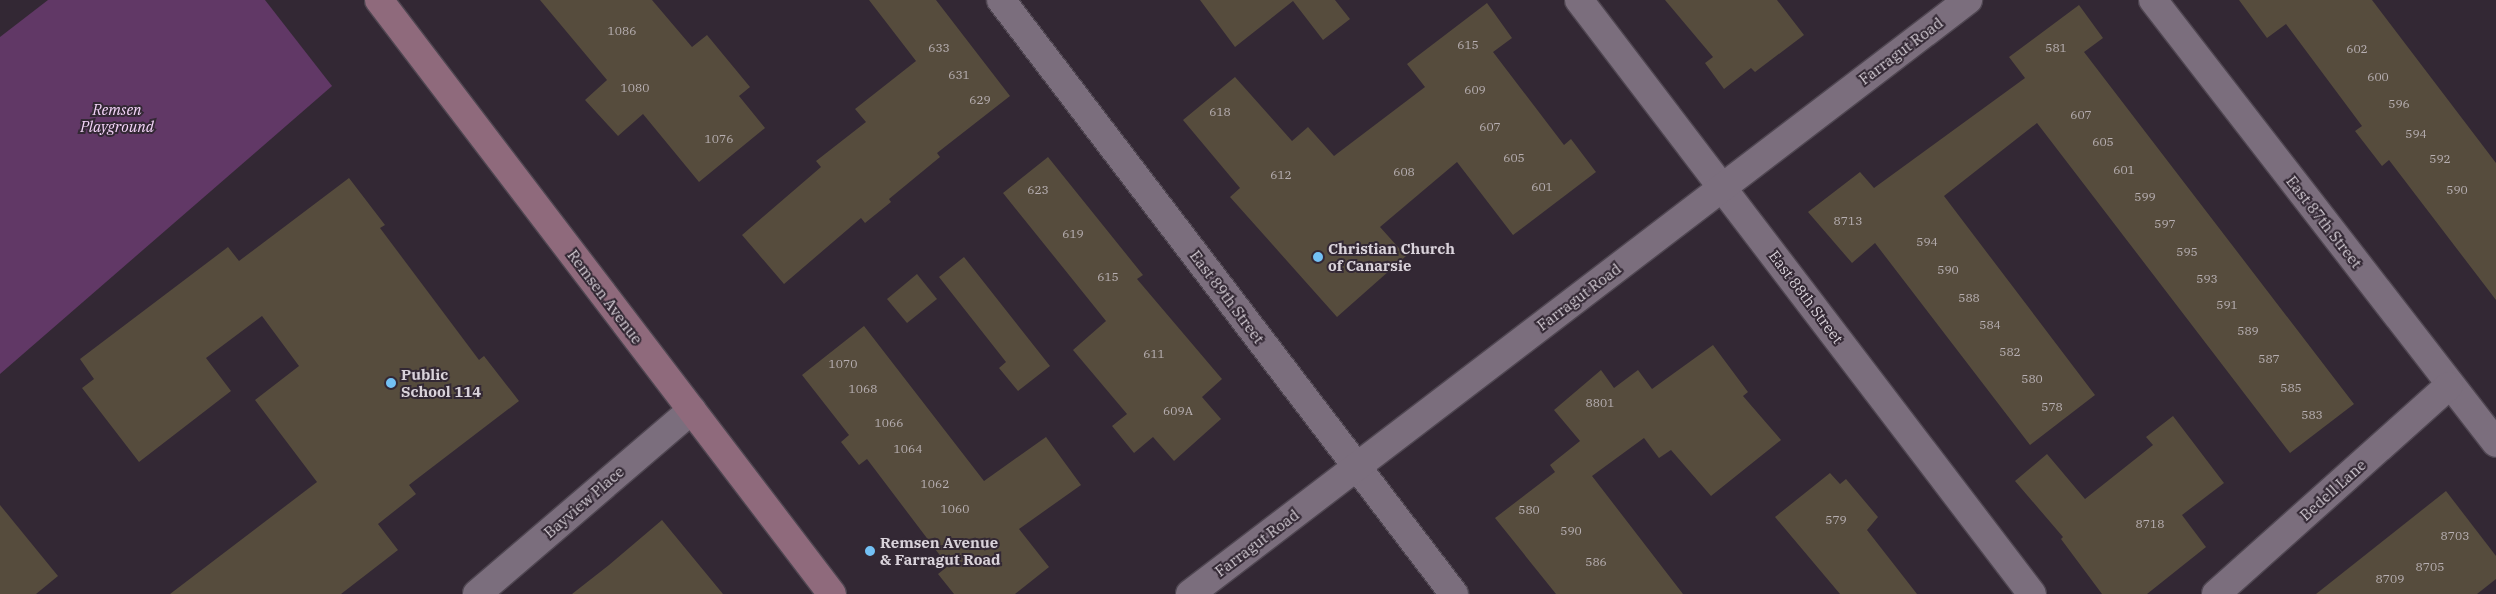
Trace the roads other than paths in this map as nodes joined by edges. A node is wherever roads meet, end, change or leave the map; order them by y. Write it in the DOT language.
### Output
graph roads {
  1 [pos="380,0"];
  2 [pos="1001,0"];
  3 [pos="1579,0"];
  4 [pos="1968,0"];
  5 [pos="2153,0"];
  6 [pos="1722,188"];
  7 [pos="2450,386"];
  8 [pos="692,410"];
  9 [pos="2496,443"];
  10 [pos="1357,467"];
  11 [pos="477,594"];
  12 [pos="832,594"];
  13 [pos="1190,594"];
  14 [pos="1454,594"];
  15 [pos="2032,594"];
  16 [pos="2216,594"];
  1 -- 8 [label="main road, Remsen Avenue"];
  2 -- 10 [label="street, East 89th Street"];
  3 -- 6 [label="street, East 88th Street"];
  4 -- 6 [label="street, Farragut Road"];
  5 -- 7 [label="street, East 87th Street"];
  6 -- 10 [label="street, Farragut Road"];
  6 -- 15 [label="street, East 88th Street"];
  7 -- 9 [label="street, East 87th Street"];
  7 -- 16 [label="street, Bedell Lane"];
  8 -- 11 [label="street, Bayview Place"];
  8 -- 12 [label="main road, Remsen Avenue"];
  10 -- 13 [label="street, Farragut Road"];
  10 -- 14 [label="street, East 89th Street"];
}
